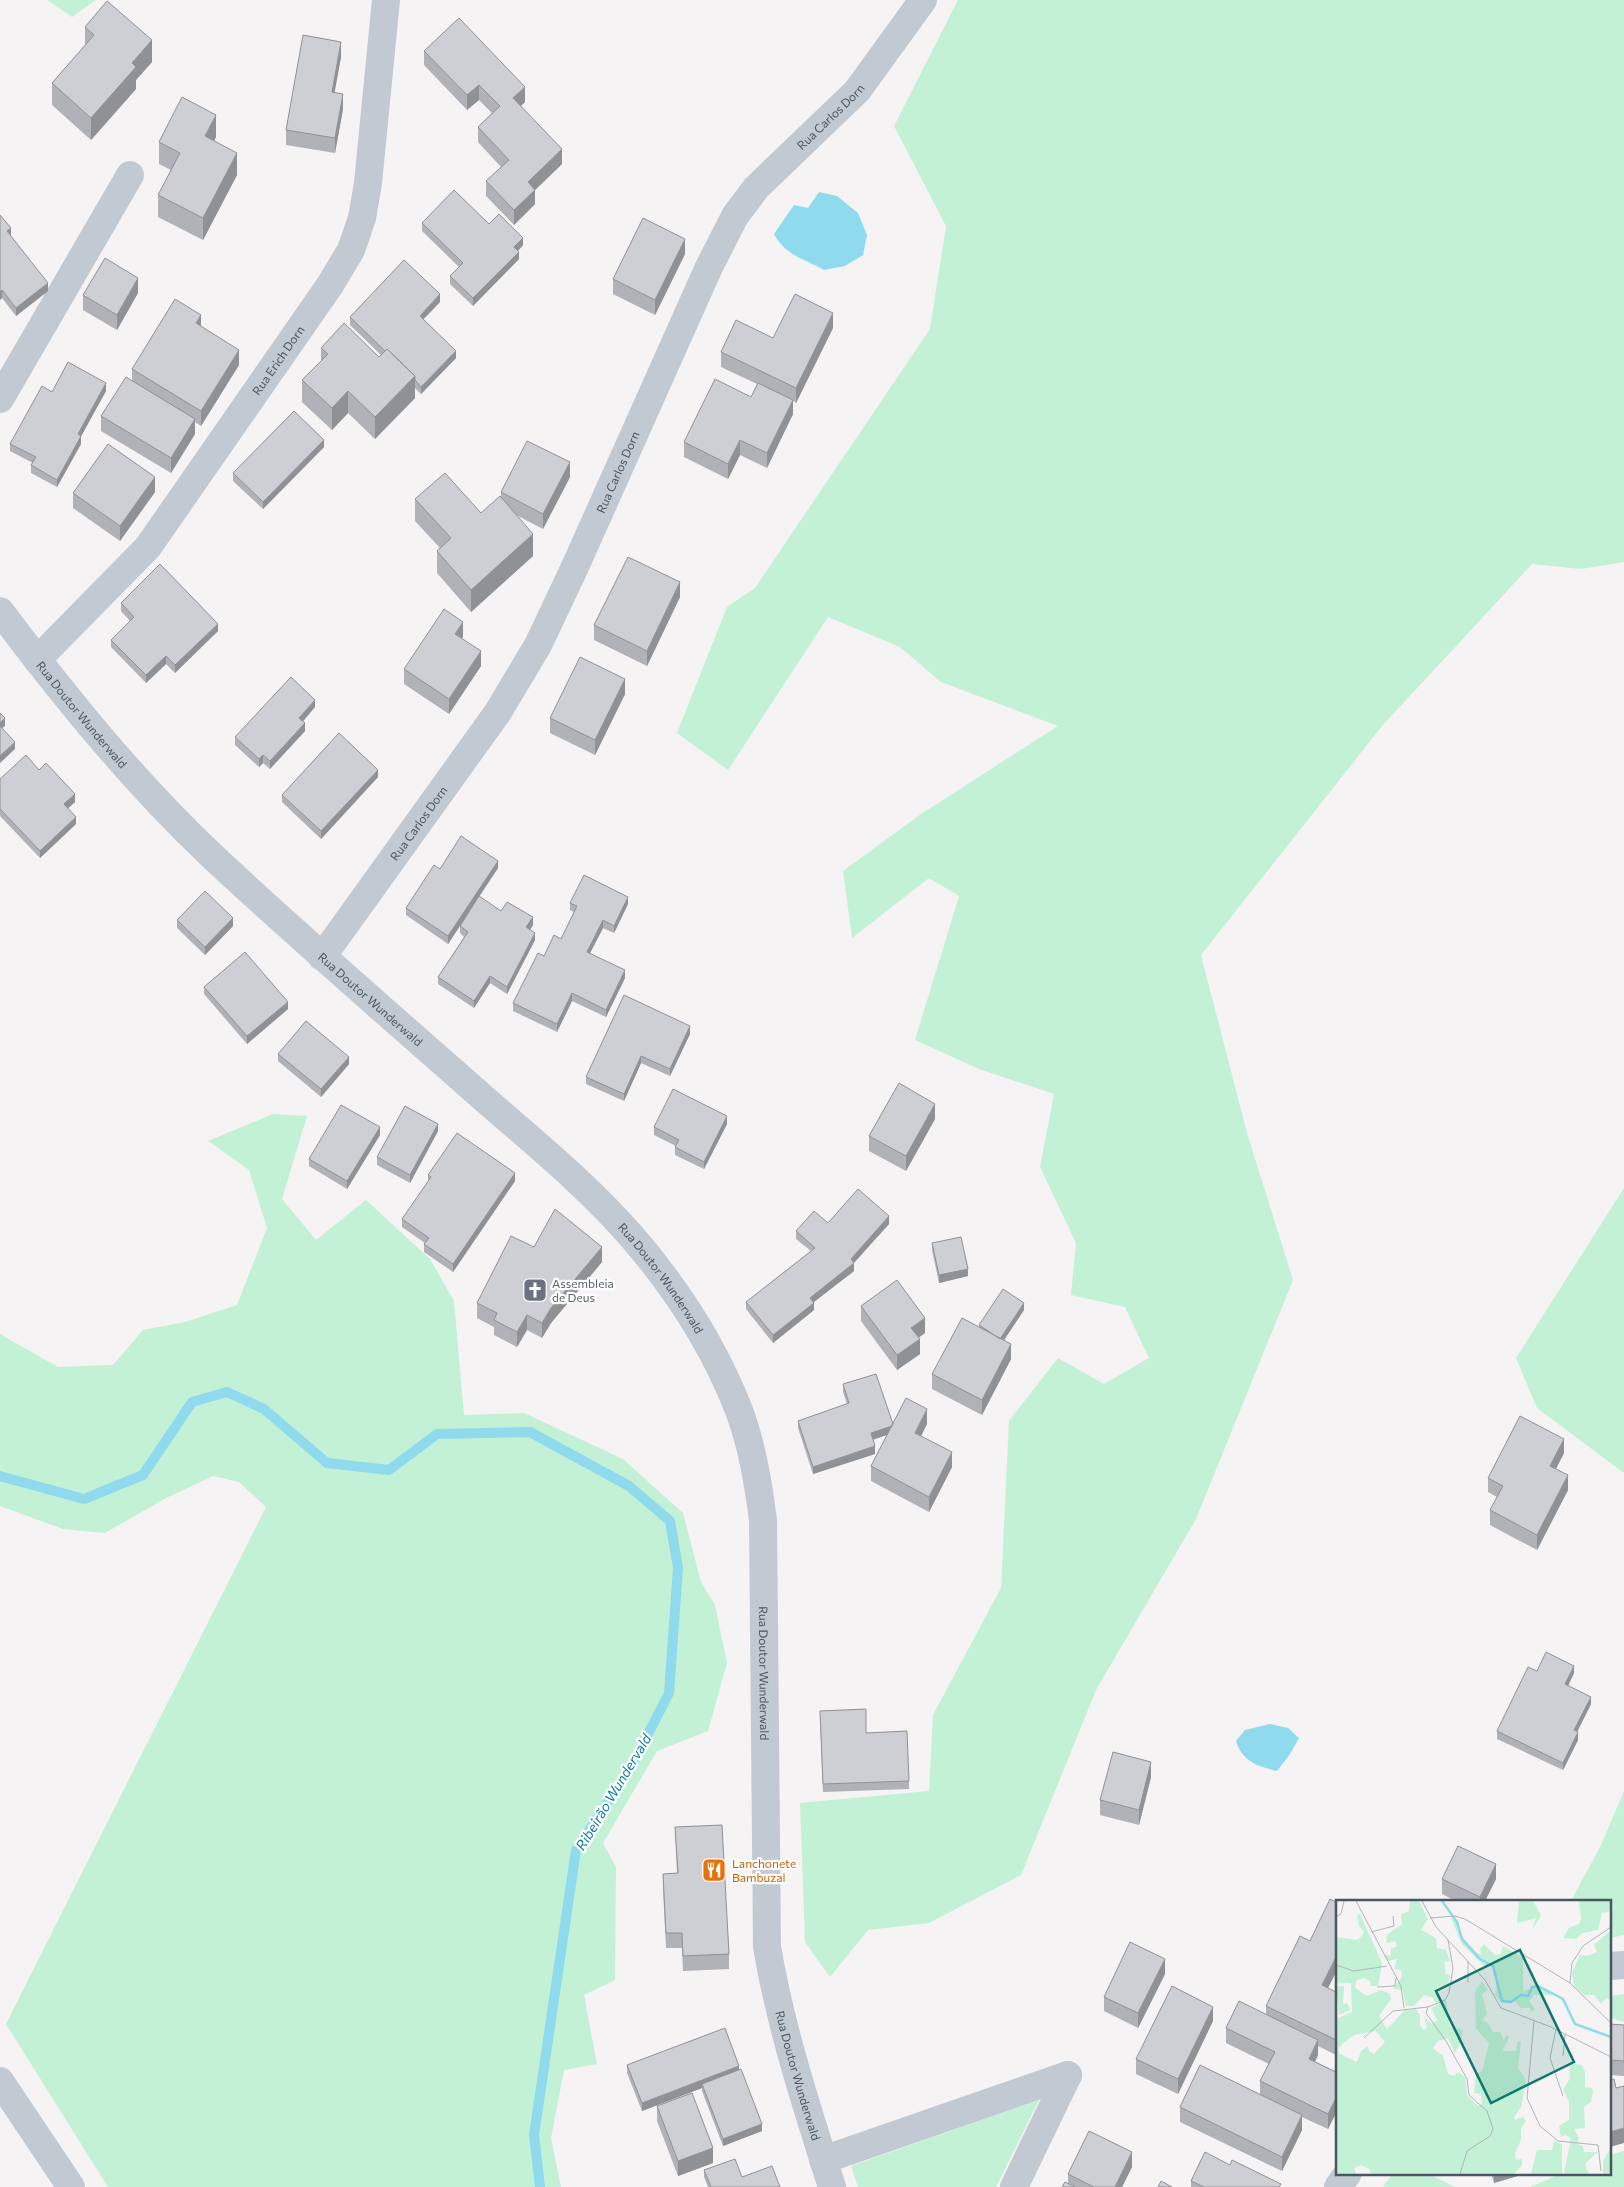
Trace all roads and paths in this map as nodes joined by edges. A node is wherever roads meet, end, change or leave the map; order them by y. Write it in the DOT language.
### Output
graph roads {
  1 [pos="386,0"];
  2 [pos="923,0"];
  3 [pos="130,175"];
  4 [pos="0,399"];
  5 [pos="0,611"];
  6 [pos="37,660"];
  7 [pos="322,957"];
  8 [pos="0,2080"];
  9 [pos="823,2160"];
  10 [pos="1347,2174"];
  11 [pos="71,2187"];
  12 [pos="832,2187"];
  13 [pos="1014,2187"];
  14 [pos="1338,2187"];
  1 -- 6 [label="street, Rua Erich Dorn"];
  2 -- 7 [label="street, Rua Carlos Dorn"];
  3 -- 4 [label="street"];
  5 -- 6 [label="street, Rua Doutor Wunderwald"];
  6 -- 7 [label="street, Rua Doutor Wunderwald"];
  7 -- 9 [label="street, Rua Doutor Wunderwald"];
  8 -- 11 [label="street"];
  9 -- 12 [label="street, Rua Doutor Wunderwald"];
  9 -- 13 [label="street"];
  10 -- 14 [label="street"];
}
